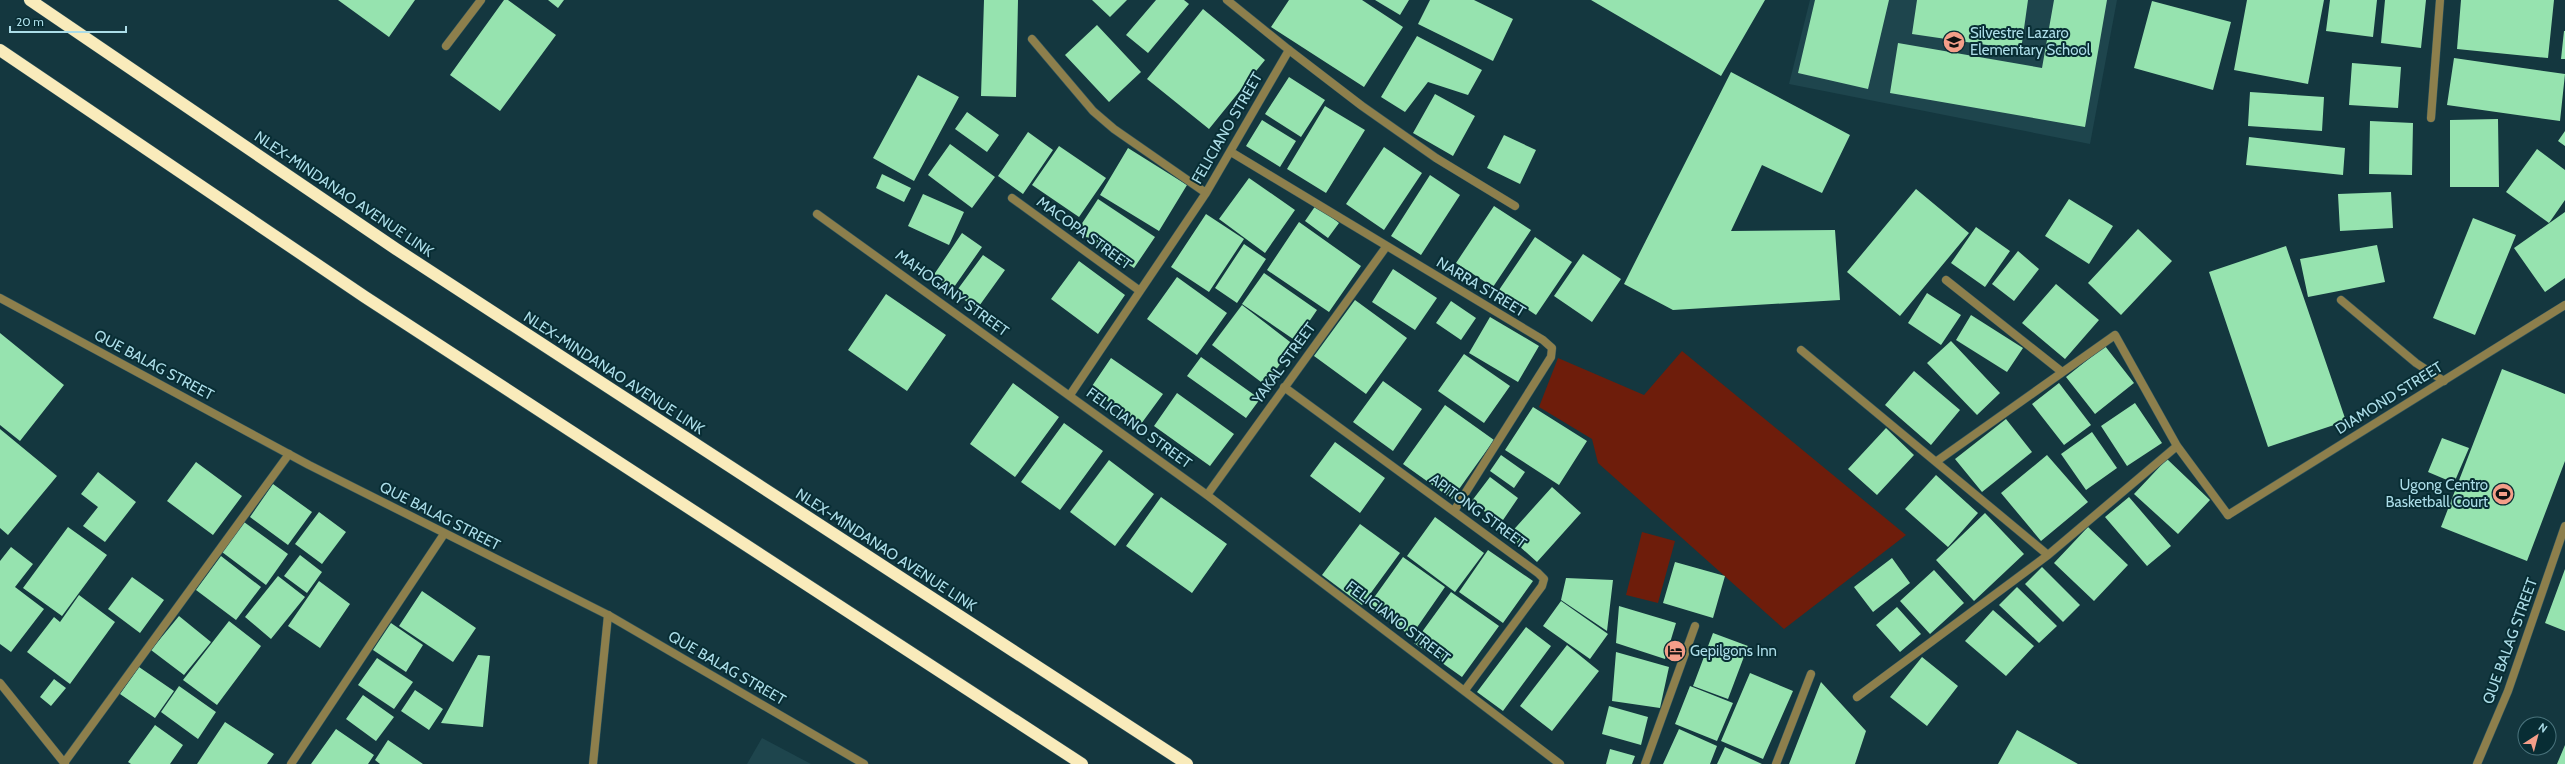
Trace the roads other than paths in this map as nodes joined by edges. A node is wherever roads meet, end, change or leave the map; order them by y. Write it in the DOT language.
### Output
graph roads {
  1 [pos="30,0"];
  2 [pos="481,0"];
  3 [pos="1227,0"];
  4 [pos="2440,0"];
  5 [pos="1032,39"];
  6 [pos="446,46"];
  7 [pos="0,50"];
  8 [pos="1289,50"];
  9 [pos="2431,118"];
  10 [pos="1231,152"];
  11 [pos="1206,192"];
  12 [pos="1012,198"];
  13 [pos="1515,206"];
  14 [pos="817,214"];
  15 [pos="1386,247"];
  16 [pos="1946,280"];
  17 [pos="1140,291"];
  18 [pos="0,298"];
  19 [pos="2341,300"];
  20 [pos="2565,305"];
  21 [pos="1801,350"];
  22 [pos="2062,372"];
  23 [pos="2444,381"];
  24 [pos="1284,386"];
  25 [pos="1070,395"];
  26 [pos="2177,446"];
  27 [pos="289,454"];
  28 [pos="1937,461"];
  29 [pos="1207,496"];
  30 [pos="1454,511"];
  31 [pos="2565,526"];
  32 [pos="444,534"];
  33 [pos="2048,555"];
  34 [pos="608,615"];
  35 [pos="1694,626"];
  36 [pos="1811,674"];
  37 [pos="0,683"];
  38 [pos="1465,690"];
  39 [pos="1857,697"];
  40 [pos="65,764"];
  41 [pos="291,764"];
  42 [pos="593,764"];
  43 [pos="864,764"];
  44 [pos="1082,764"];
  45 [pos="1187,764"];
  46 [pos="1560,764"];
  47 [pos="1645,764"];
  48 [pos="1776,764"];
  49 [pos="2477,764"];
  1 -- 45 [label="highway, NLEX-MINDANAO AVENUE LINK"];
  2 -- 6 [label="street"];
  3 -- 8 [label="street"];
  4 -- 9 [label="street"];
  5 -- 11 [label="street"];
  7 -- 44 [label="highway"];
  8 -- 10 [label="street, FELICIANO STREET"];
  8 -- 13 [label="street"];
  10 -- 11 [label="street, FELICIANO STREET"];
  10 -- 15 [label="street, NARRA STREET"];
  11 -- 17 [label="street, FELICIANO STREET"];
  12 -- 17 [label="street, MACOPA STREET"];
  14 -- 25 [label="street, MAHOGANY STREET"];
  15 -- 24 [label="street, YAKAL STREET"];
  15 -- 30 [label="street, NARRA STREET"];
  16 -- 22 [label="street"];
  17 -- 25 [label="street, FELICIANO STREET"];
  18 -- 27 [label="street, QUE BALAG STREET"];
  19 -- 23 [label="street"];
  20 -- 23 [label="street, DIAMOND STREET"];
  21 -- 28 [label="street"];
  22 -- 26 [label="street"];
  22 -- 28 [label="street"];
  23 -- 26 [label="street, DIAMOND STREET"];
  24 -- 29 [label="street, YAKAL STREET"];
  24 -- 30 [label="street, APITONG STREET"];
  25 -- 29 [label="street, FELICIANO STREET"];
  26 -- 33 [label="street"];
  27 -- 32 [label="street, QUE BALAG STREET"];
  27 -- 40 [label="street"];
  28 -- 33 [label="street"];
  29 -- 38 [label="street, FELICIANO STREET"];
  30 -- 38 [label="street, APITONG STREET"];
  31 -- 49 [label="street, QUE BALAG STREET"];
  32 -- 34 [label="street, QUE BALAG STREET"];
  32 -- 41 [label="street"];
  33 -- 39 [label="street"];
  34 -- 42 [label="street"];
  34 -- 43 [label="street, QUE BALAG STREET"];
  35 -- 47 [label="street"];
  36 -- 48 [label="street"];
  37 -- 40 [label="street"];
  38 -- 46 [label="street, FELICIANO STREET"];
}
